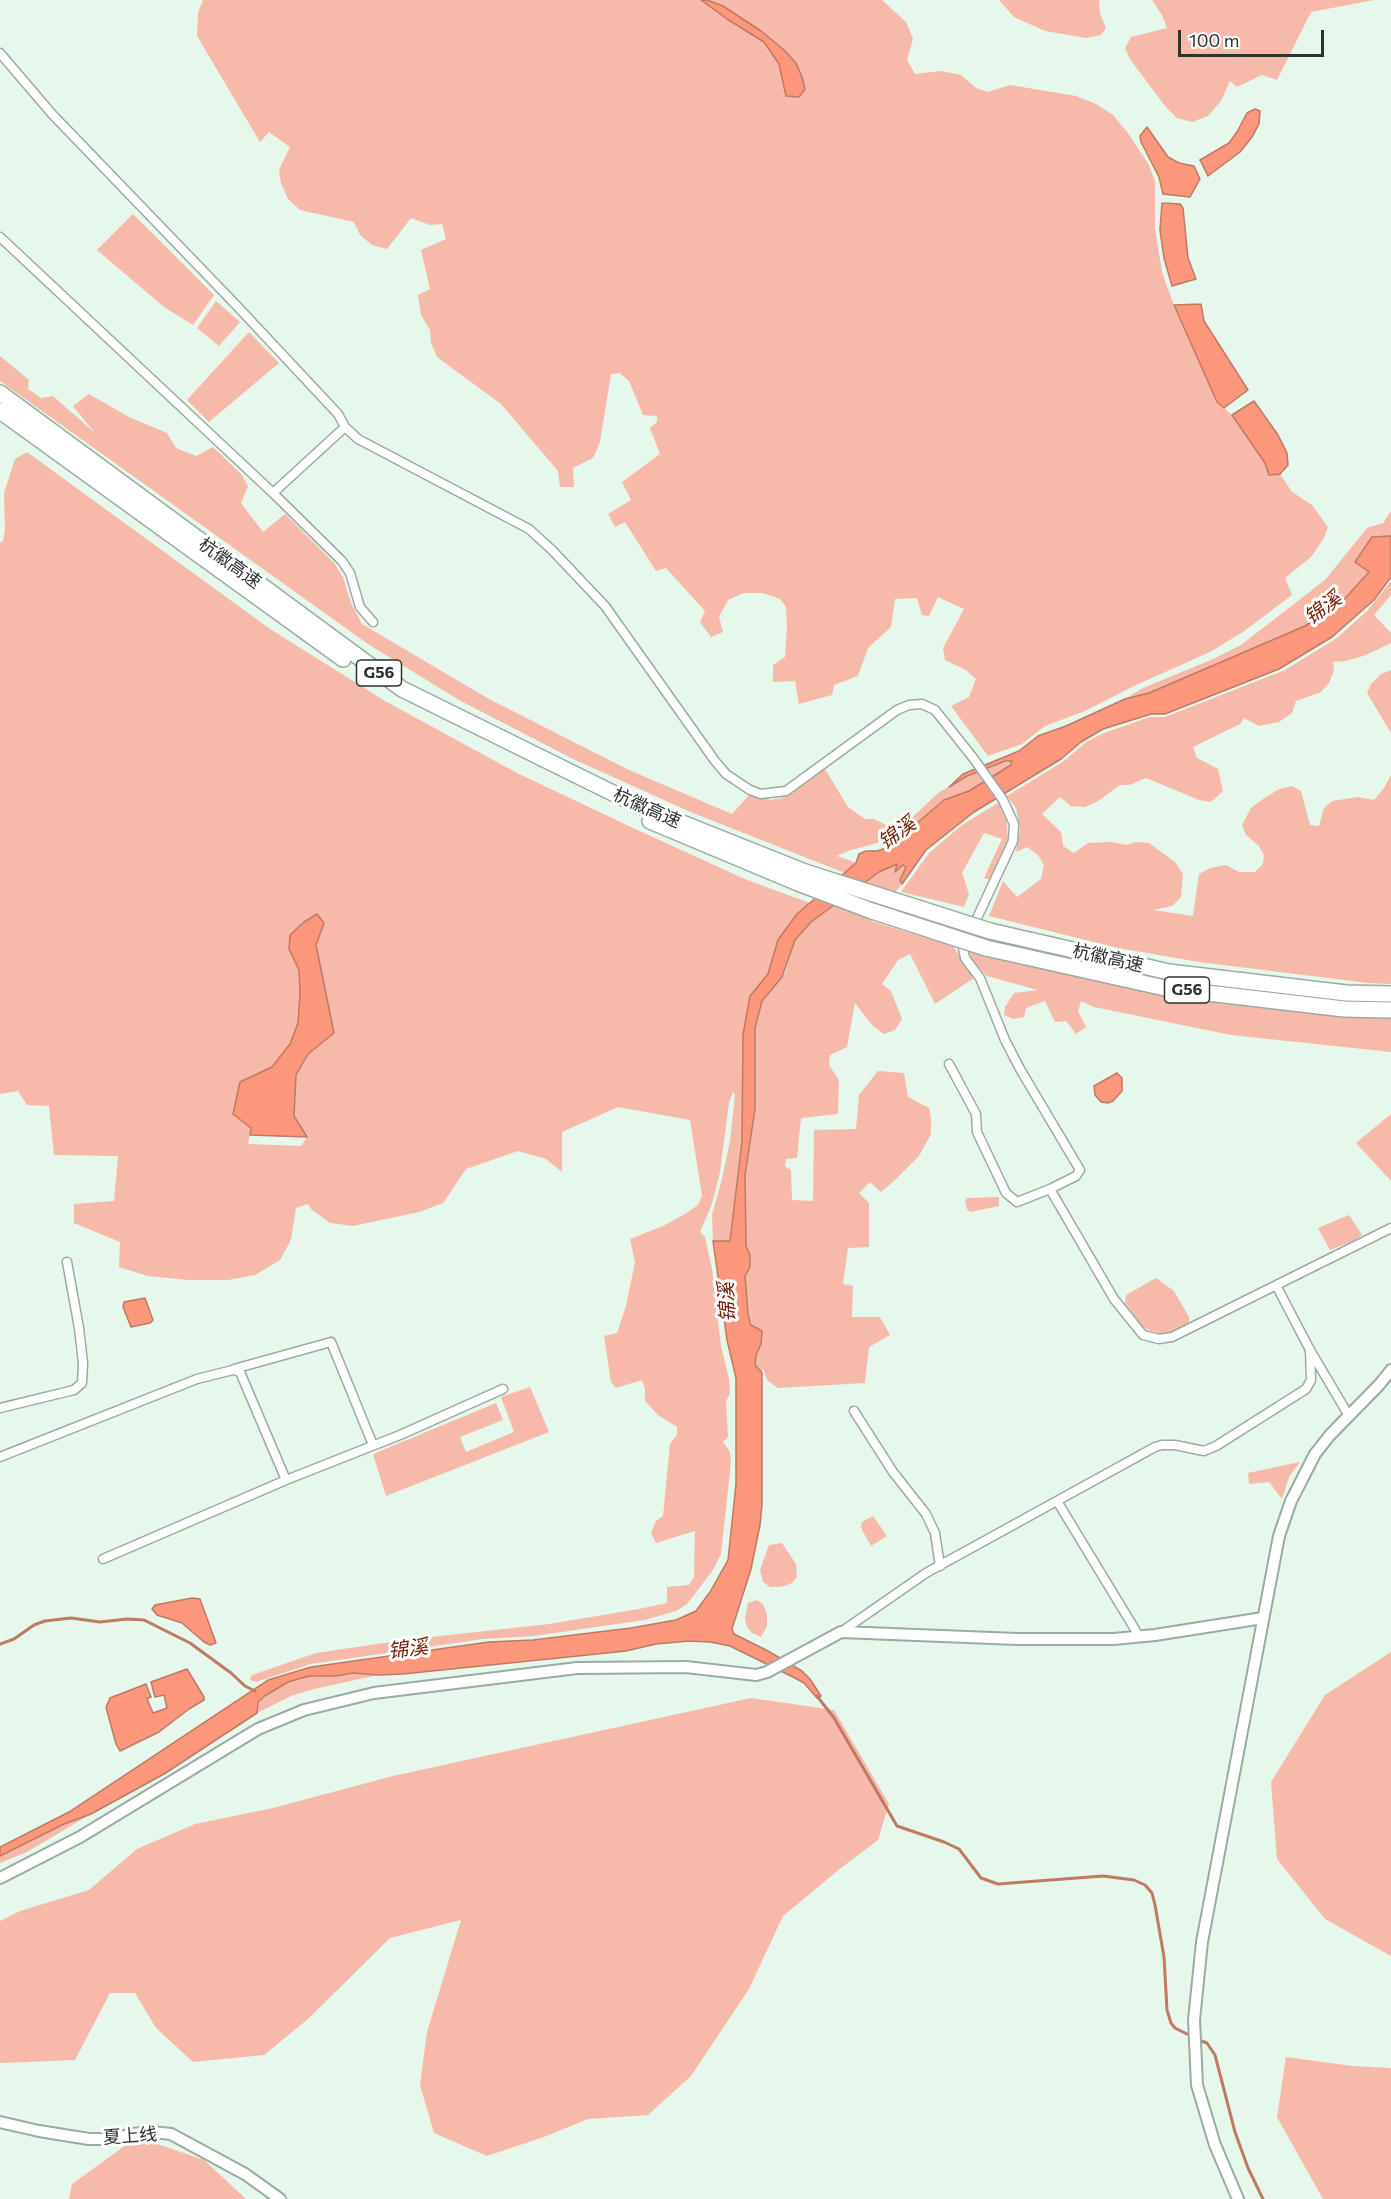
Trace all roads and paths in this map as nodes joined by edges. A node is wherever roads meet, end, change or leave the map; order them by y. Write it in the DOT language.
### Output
graph roads {
  1 [pos="0,53"];
  2 [pos="0,237"];
  3 [pos="0,393"];
  4 [pos="0,411"];
  5 [pos="345,427"];
  6 [pos="273,493"];
  7 [pos="373,622"];
  8 [pos="801,878"];
  9 [pos="1391,994"];
  10 [pos="1391,1010"];
  11 [pos="948,1064"];
  12 [pos="1050,1189"];
  13 [pos="1391,1228"];
  14 [pos="67,1262"];
  15 [pos="1277,1287"];
  16 [pos="1310,1350"];
  17 [pos="233,1370"];
  18 [pos="1391,1371"];
  19 [pos="503,1389"];
  20 [pos="0,1408"];
  21 [pos="854,1411"];
  22 [pos="1349,1416"];
  23 [pos="373,1445"];
  24 [pos="0,1457"];
  25 [pos="286,1479"];
  26 [pos="1057,1501"];
  27 [pos="103,1559"];
  28 [pos="940,1566"];
  29 [pos="1263,1618"];
  30 [pos="841,1632"];
  31 [pos="1139,1636"];
  32 [pos="0,1878"];
  33 [pos="0,2122"];
  34 [pos="280,2199"];
  35 [pos="1239,2199"];
  1 -- 5 [label="street"];
  2 -- 6 [label="street"];
  3 -- 8 [label="highway, 杭徽高速 / G56"];
  4 -- 8 [label="highway, 杭徽高速 / G56"];
  5 -- 6 [label="street"];
  5 -- 12 [label="street"];
  6 -- 7 [label="street"];
  8 -- 9 [label="highway, 杭徽高速 / G56, bridge"];
  8 -- 10 [label="highway, 杭徽高速 / G56, bridge"];
  11 -- 12 [label="street"];
  12 -- 15 [label="street"];
  13 -- 15 [label="street"];
  14 -- 20 [label="street"];
  15 -- 16 [label="street"];
  16 -- 22 [label="street"];
  16 -- 26 [label="street"];
  17 -- 23 [label="street"];
  17 -- 24 [label="street"];
  17 -- 25 [label="street"];
  18 -- 22 [label="street"];
  19 -- 23 [label="street"];
  21 -- 28 [label="street"];
  22 -- 29 [label="street"];
  23 -- 25 [label="street"];
  25 -- 27 [label="street"];
  26 -- 28 [label="street"];
  26 -- 31 [label="street"];
  28 -- 30 [label="street"];
  29 -- 31 [label="street"];
  29 -- 35 [label="street"];
  30 -- 31 [label="street"];
  30 -- 32 [label="street"];
  33 -- 34 [label="street, 夏上线"];
}
